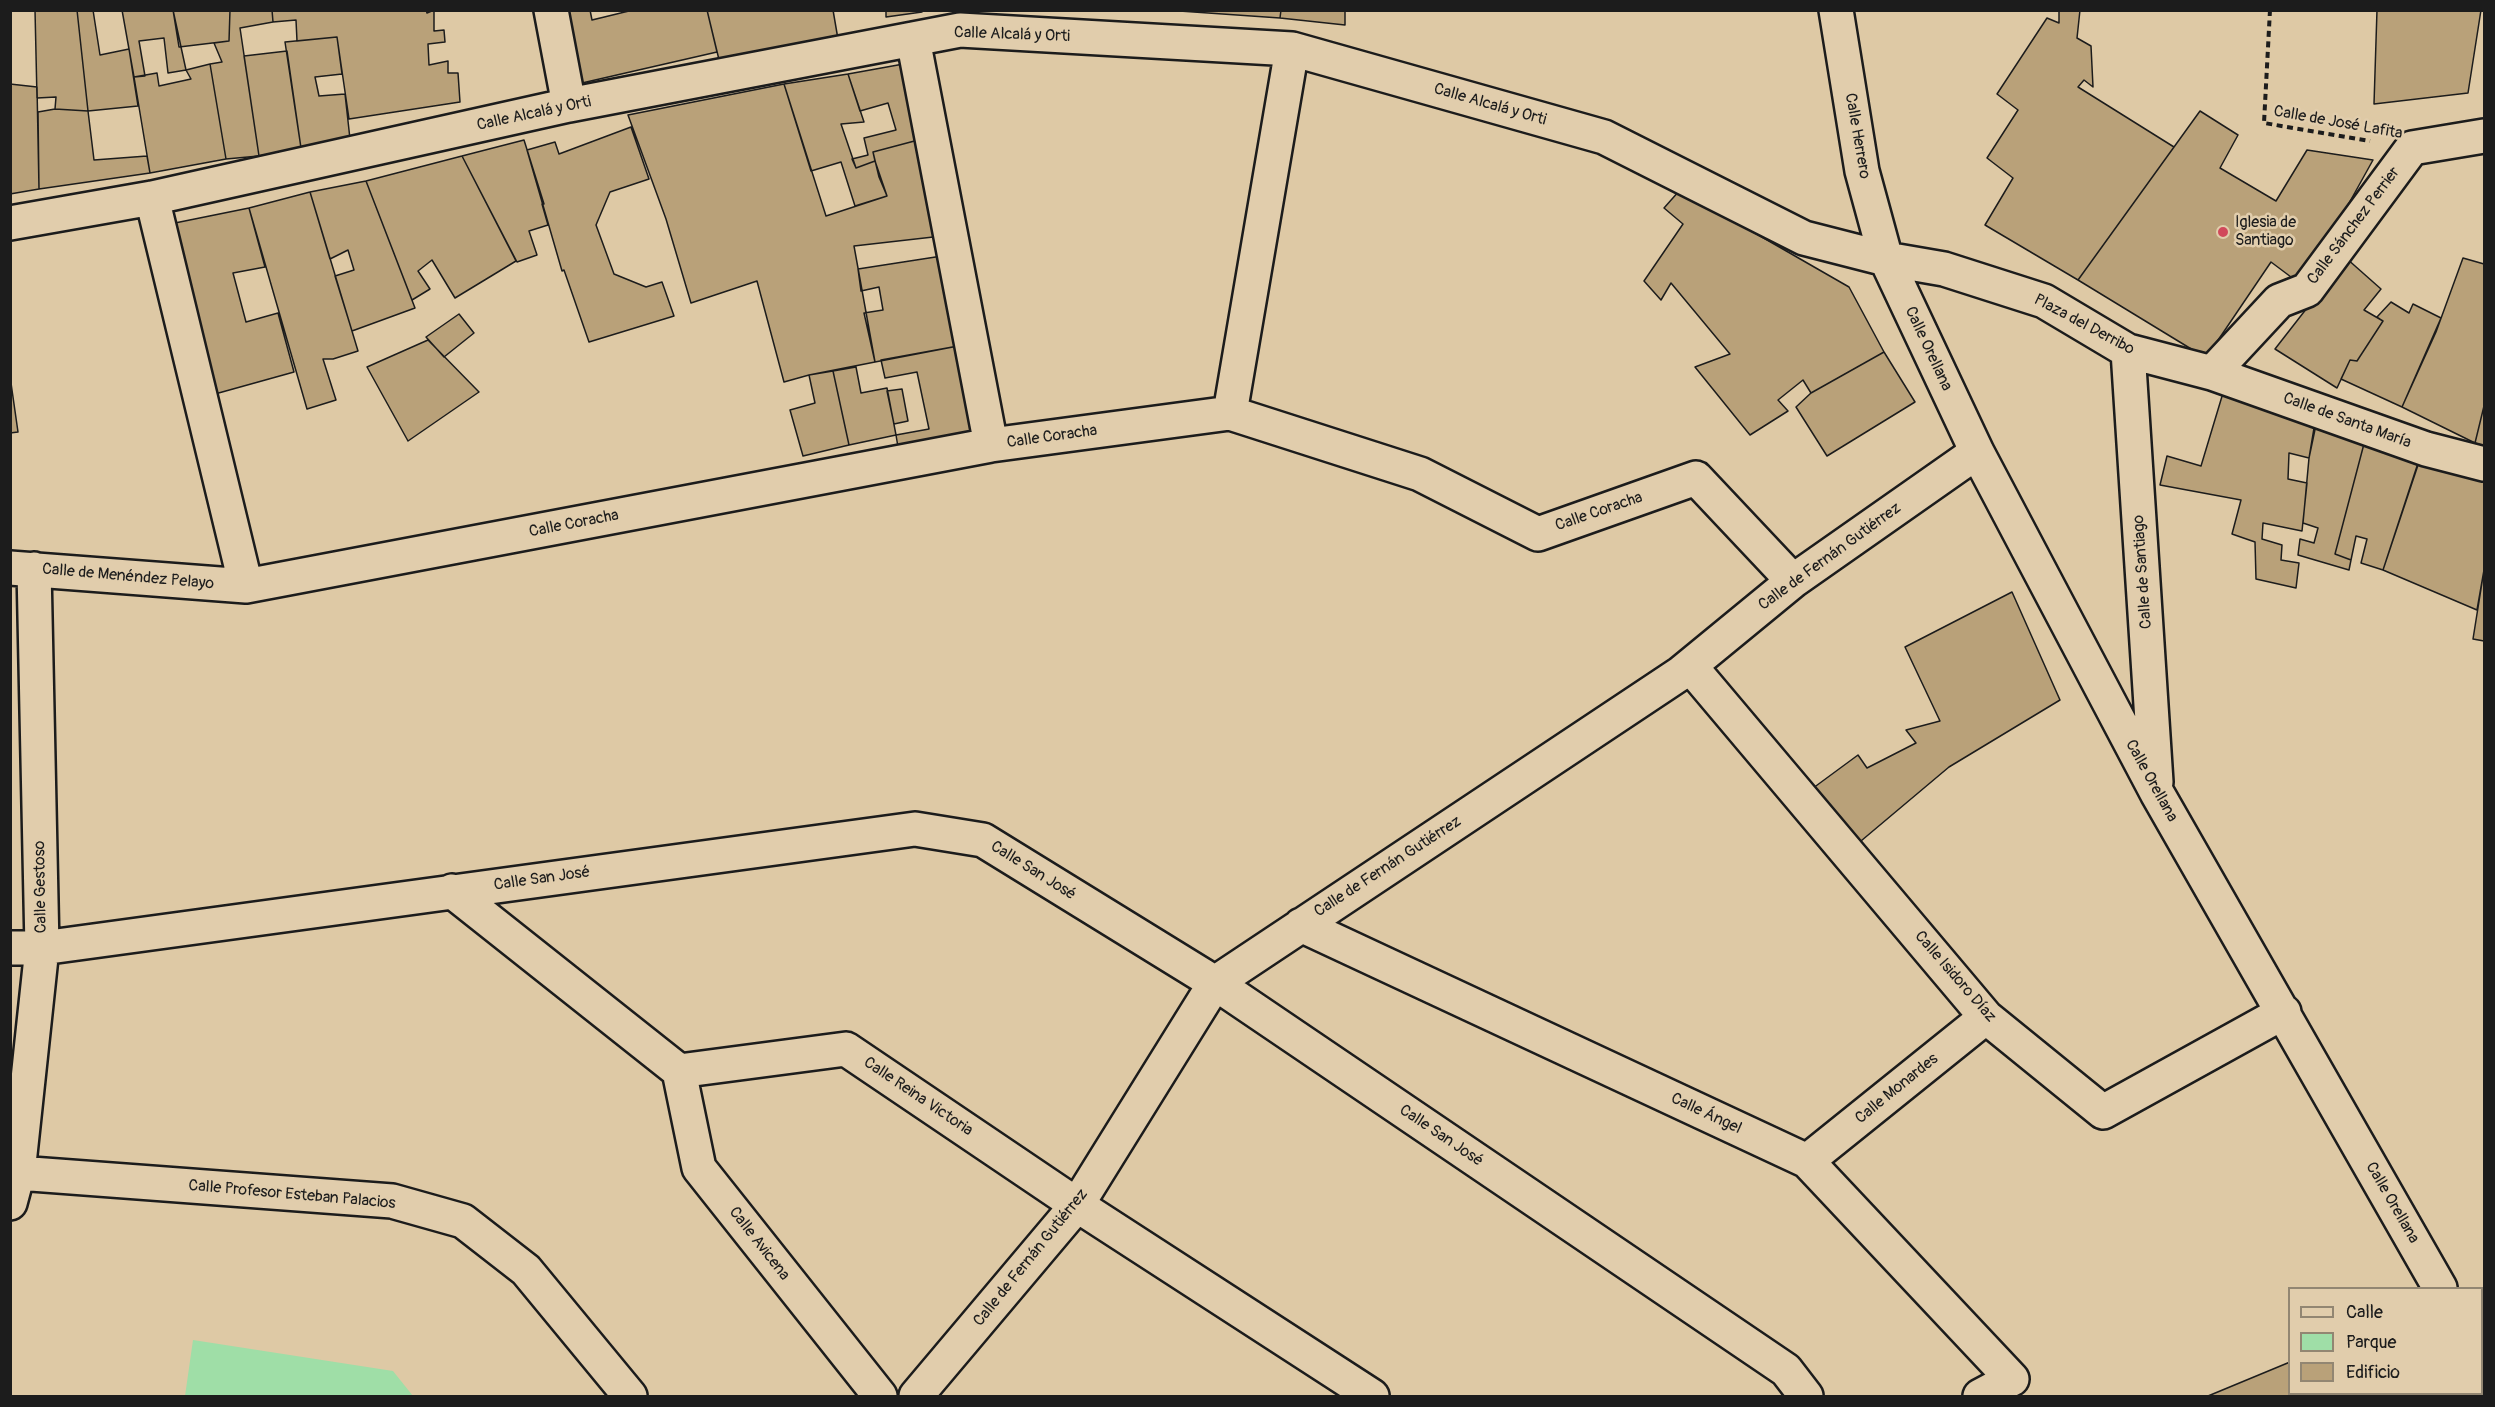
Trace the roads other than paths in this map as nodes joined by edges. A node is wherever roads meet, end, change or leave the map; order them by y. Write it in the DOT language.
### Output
graph roads {
  1 [pos="551,10"];
  2 [pos="1836,10"];
  3 [pos="913,39"];
  4 [pos="1292,49"];
  5 [pos="569,105"];
  6 [pos="2484,136"];
  7 [pos="152,198"];
  8 [pos="10,223"];
  9 [pos="1886,259"];
  10 [pos="2128,351"];
  11 [pos="2212,373"];
  12 [pos="1230,413"];
  13 [pos="991,445"];
  14 [pos="1977,453"];
  15 [pos="2484,464"];
  16 [pos="22,568"];
  17 [pos="1793,581"];
  18 [pos="246,586"];
  19 [pos="1690,666"];
  20 [pos="2157,793"];
  21 [pos="452,891"];
  22 [pos="1301,925"];
  23 [pos="26,948"];
  24 [pos="1215,983"];
  25 [pos="2284,1012"];
  26 [pos="1986,1017"];
  27 [pos="679,1071"];
  28 [pos="1807,1161"];
  29 [pos="14,1188"];
  30 [pos="1077,1205"];
  31 [pos="2439,1287"];
  32 [pos="630,1396"];
  33 [pos="880,1396"];
  34 [pos="916,1396"];
  35 [pos="1372,1396"];
  36 [pos="1806,1396"];
  37 [pos="1980,1396"];
  1 -- 5 [label="street"];
  2 -- 9 [label="street, Calle Herrero"];
  3 -- 4 [label="street, Calle Alcalá y Orti"];
  3 -- 5 [label="street, Calle Alcalá y Orti"];
  3 -- 13 [label="street"];
  4 -- 9 [label="street, Calle Alcalá y Orti"];
  4 -- 12 [label="street"];
  5 -- 7 [label="street, Calle Alcalá y Orti"];
  6 -- 11 [label="street, Calle Sánchez Perrier"];
  7 -- 8 [label="street, Calle Alcalá y Orti"];
  7 -- 18 [label="street"];
  9 -- 10 [label="street, Plaza del Derribo"];
  9 -- 14 [label="street, Calle Orellana"];
  10 -- 11 [label="street, Plaza del Derribo"];
  10 -- 20 [label="street, Calle de Santiago"];
  11 -- 15 [label="street, Calle de Santa María"];
  12 -- 13 [label="street, Calle Coracha"];
  12 -- 17 [label="street, Calle Coracha"];
  13 -- 18 [label="street, Calle Coracha"];
  14 -- 17 [label="street, Calle de Fernán Gutiérrez"];
  14 -- 20 [label="street, Calle Orellana"];
  16 -- 18 [label="street, Calle de Menéndez Pelayo"];
  16 -- 23 [label="street, Calle Gestoso"];
  17 -- 19 [label="street, Calle de Fernán Gutiérrez"];
  19 -- 22 [label="street, Calle de Fernán Gutiérrez"];
  19 -- 26 [label="street, Calle Isidoro Díaz"];
  20 -- 25 [label="street, Calle Orellana"];
  21 -- 23 [label="street, Calle San José"];
  21 -- 24 [label="street, Calle San José"];
  21 -- 27 [label="street"];
  22 -- 24 [label="street, Calle de Fernán Gutiérrez"];
  22 -- 28 [label="street, Calle Ángel"];
  23 -- 29 [label="street, Calle Gestoso"];
  24 -- 30 [label="street, Calle de Fernán Gutiérrez"];
  24 -- 36 [label="street, Calle San José"];
  25 -- 26 [label="street, Calle Isidoro Díaz"];
  25 -- 31 [label="street, Calle Orellana"];
  26 -- 28 [label="street, Calle Monardes"];
  27 -- 30 [label="street, Calle Reina Victoria"];
  27 -- 33 [label="street, Calle Avicena"];
  28 -- 37 [label="street, Calle Ángel"];
  29 -- 32 [label="street, Calle Profesor Esteban Palacios"];
  30 -- 34 [label="street, Calle de Fernán Gutiérrez"];
  30 -- 35 [label="street, Calle Reina Victoria"];
}
